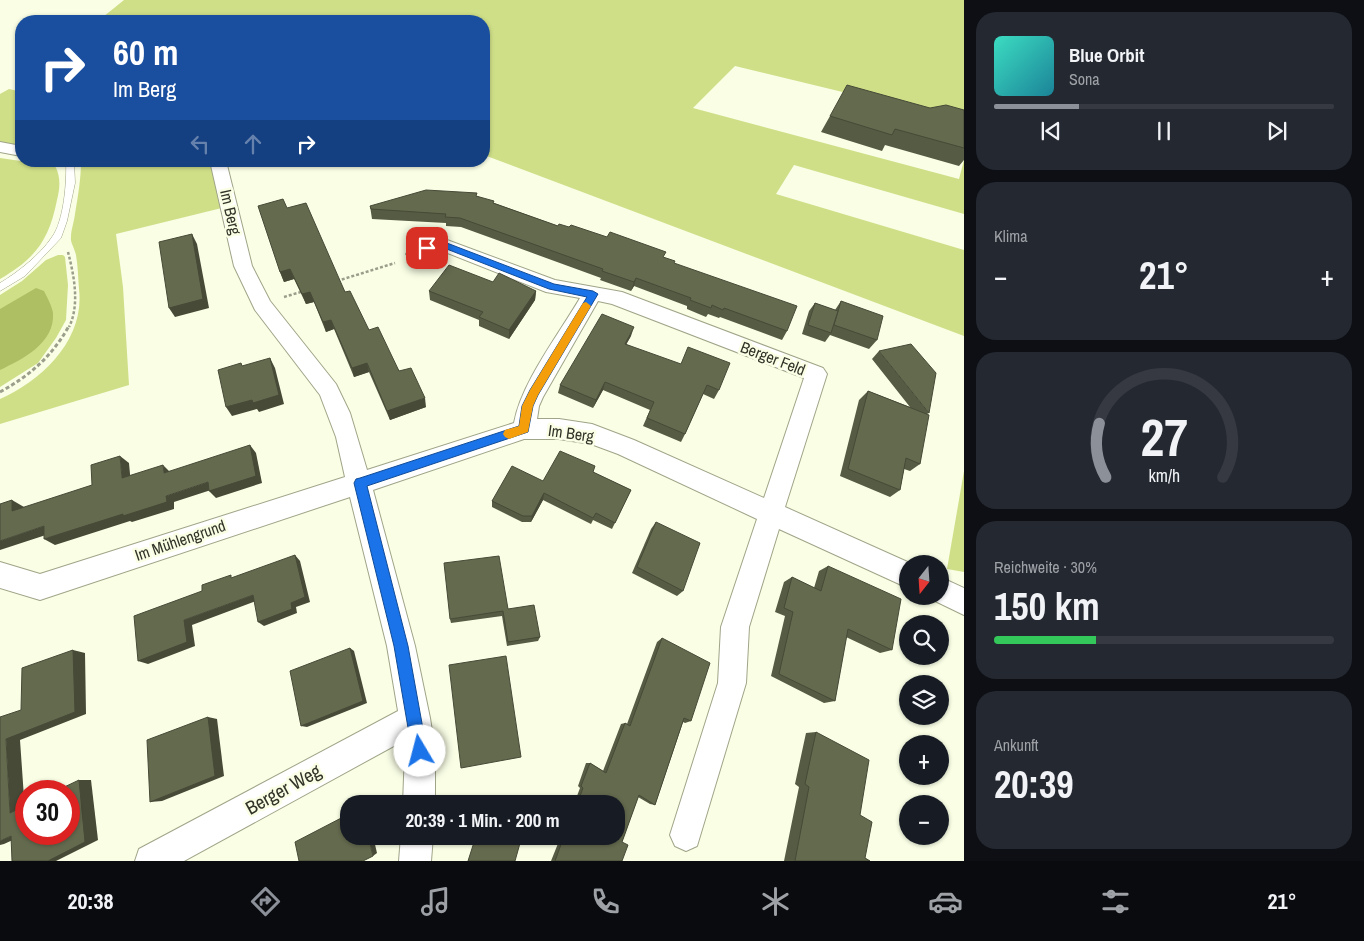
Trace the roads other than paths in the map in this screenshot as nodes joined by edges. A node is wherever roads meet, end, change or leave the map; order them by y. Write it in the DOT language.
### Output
graph roads {
  1 [pos="0,147"];
  2 [pos="15,150"];
  3 [pos="70,167"];
  4 [pos="219,167"];
  5 [pos="415,254"];
  6 [pos="0,288"];
  7 [pos="593,294"];
  8 [pos="524,429"];
  9 [pos="360,483"];
  10 [pos="771,514"];
  11 [pos="899,571"];
  12 [pos="0,575"];
  13 [pos="949,594"];
  14 [pos="964,602"];
  15 [pos="415,718"];
  16 [pos="419,795"];
  17 [pos="686,835"];
  18 [pos="416,845"];
  19 [pos="151,861"];
  20 [pos="415,861"];
  1 -- 2 [label="street"];
  3 -- 6 [label="lane"];
  4 -- 9 [label="street, Im Berg"];
  5 -- 7 [label="street, Berger Feld"];
  7 -- 8 [label="street"];
  7 -- 10 [label="street, Berger Feld"];
  8 -- 9 [label="street, Im Berg"];
  8 -- 10 [label="street, Im Berg"];
  9 -- 12 [label="street, Im Mühlengrund"];
  9 -- 15 [label="street"];
  10 -- 11 [label="street, Im Berg"];
  10 -- 17 [label="street"];
  13 -- 14 [label="street"];
  15 -- 16 [label="street"];
  15 -- 19 [label="street, Berger Weg"];
  18 -- 20 [label="street"];
}
